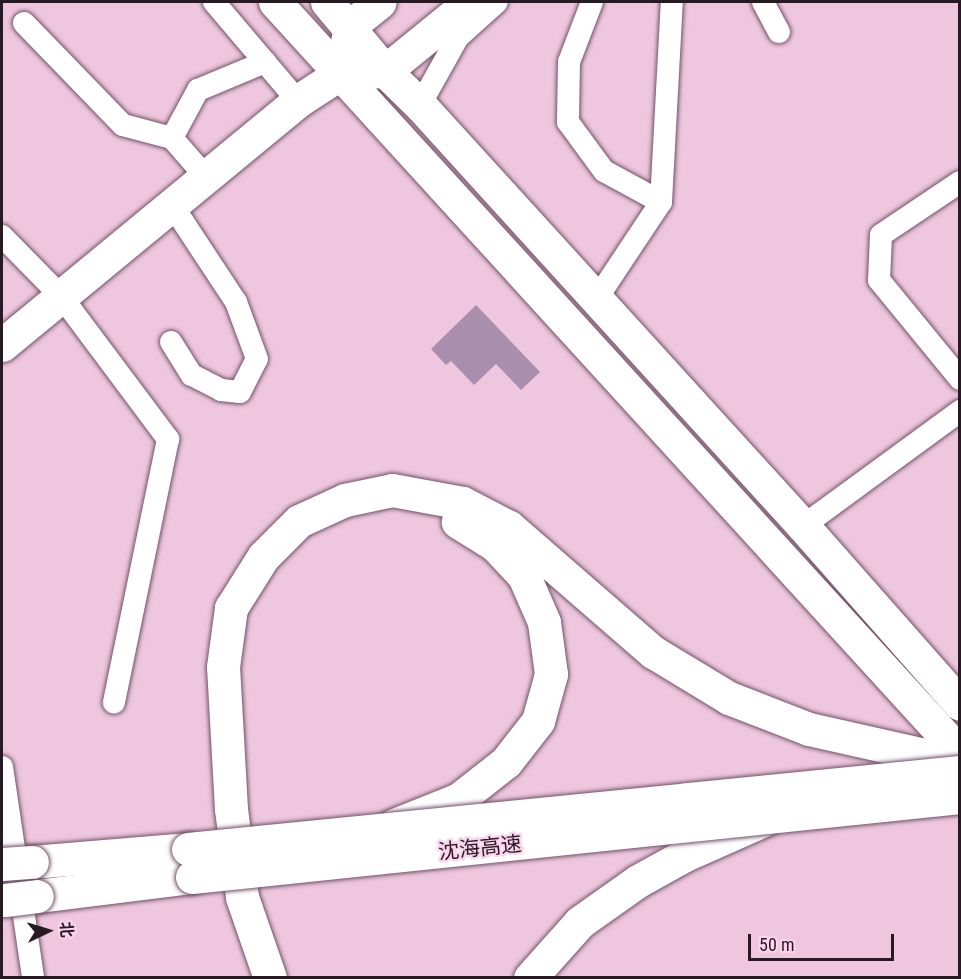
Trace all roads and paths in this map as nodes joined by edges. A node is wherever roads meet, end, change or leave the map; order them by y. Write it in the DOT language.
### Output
graph roads {
  1 [pos="214,2"];
  2 [pos="275,2"];
  3 [pos="327,2"];
  4 [pos="380,2"];
  5 [pos="470,2"];
  6 [pos="497,2"];
  7 [pos="592,2"];
  8 [pos="672,2"];
  9 [pos="763,2"];
  10 [pos="24,23"];
  11 [pos="350,26"];
  12 [pos="779,32"];
  13 [pos="265,62"];
  14 [pos="341,72"];
  15 [pos="385,72"];
  16 [pos="298,100"];
  17 [pos="420,105"];
  18 [pos="172,138"];
  19 [pos="206,177"];
  20 [pos="960,182"];
  21 [pos="661,202"];
  22 [pos="172,204"];
  23 [pos="2,236"];
  24 [pos="61,296"];
  25 [pos="596,300"];
  26 [pos="171,342"];
  27 [pos="2,345"];
  28 [pos="960,379"];
  29 [pos="960,411"];
  30 [pos="803,526"];
  31 [pos="502,536"];
  32 [pos="957,698"];
  33 [pos="114,704"];
  34 [pos="960,753"];
  35 [pos="960,764"];
  36 [pos="2,767"];
  37 [pos="960,772"];
  38 [pos="960,797"];
  39 [pos="767,819"];
  40 [pos="382,830"];
  41 [pos="17,863"];
  42 [pos="190,863"];
  43 [pos="15,899"];
  44 [pos="33,978"];
  45 [pos="270,978"];
  46 [pos="290,978"];
  47 [pos="530,978"];
  1 -- 13 [label="street"];
  2 -- 14 [label="main road"];
  3 -- 11 [label="main road"];
  4 -- 11 [label="main road"];
  5 -- 15 [label="main road"];
  6 -- 17 [label="street"];
  7 -- 21 [label="street"];
  8 -- 21 [label="street"];
  9 -- 12 [label="street"];
  10 -- 18 [label="street"];
  11 -- 14 [label="main road"];
  11 -- 15 [label="main road"];
  13 -- 16 [label="street"];
  13 -- 18 [label="street"];
  14 -- 15 [label="main road"];
  14 -- 16 [label="main road"];
  14 -- 34 [label="main road"];
  15 -- 17 [label="main road"];
  16 -- 19 [label="main road"];
  17 -- 25 [label="main road"];
  18 -- 19 [label="street"];
  19 -- 22 [label="main road"];
  20 -- 28 [label="street"];
  21 -- 25 [label="street"];
  22 -- 24 [label="main road"];
  22 -- 26 [label="street"];
  23 -- 24 [label="street"];
  24 -- 27 [label="main road"];
  24 -- 33 [label="street"];
  25 -- 30 [label="main road"];
  29 -- 30 [label="street"];
  30 -- 32 [label="main road"];
  31 -- 35 [label="main road"];
  31 -- 40 [label="main road, bridge"];
  31 -- 45 [label="main road"];
  31 -- 46 [label="main road"];
  36 -- 44 [label="street"];
  37 -- 40 [label="main road, 沈海高速, bridge"];
  38 -- 39 [label="main road, 沈海高速, bridge"];
  39 -- 42 [label="main road, 沈海高速, bridge"];
  39 -- 47 [label="main road"];
  40 -- 42 [label="main road, 沈海高速, bridge"];
  41 -- 42 [label="main road, 沈海高速"];
  42 -- 43 [label="main road, 沈海高速"];
}
